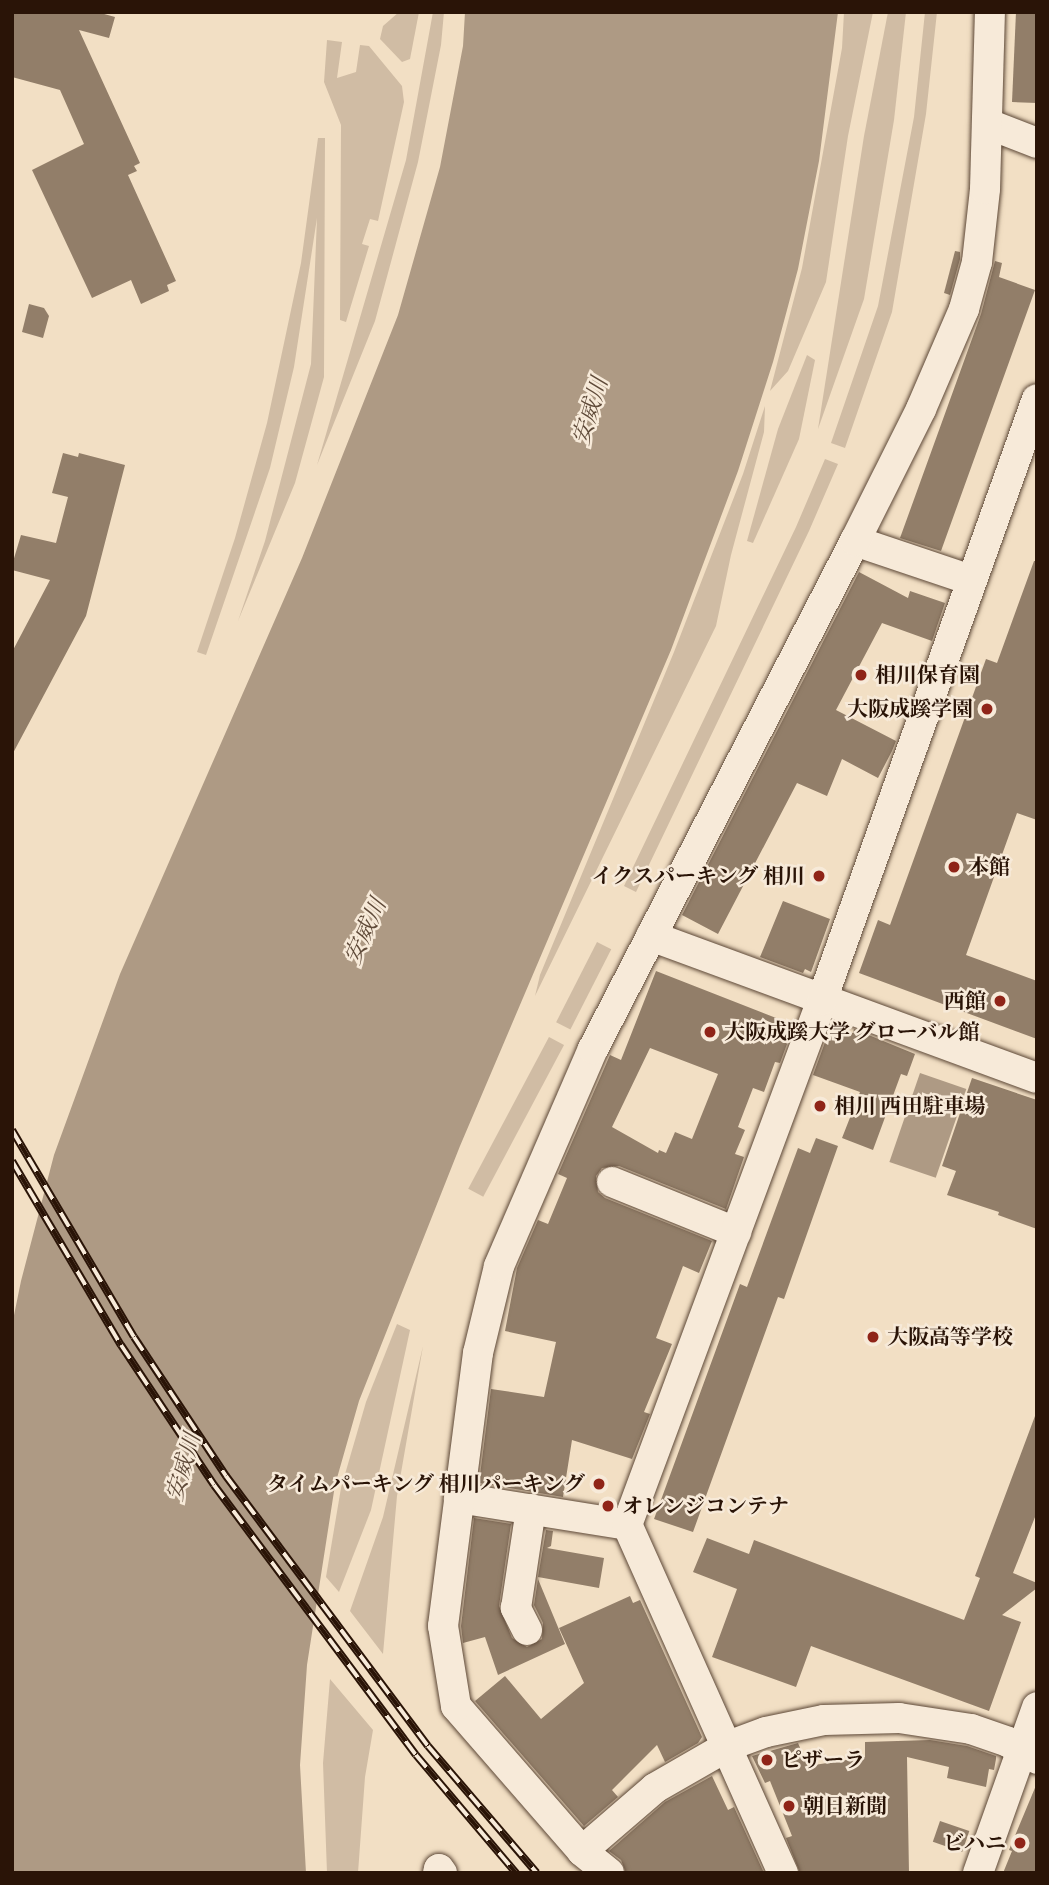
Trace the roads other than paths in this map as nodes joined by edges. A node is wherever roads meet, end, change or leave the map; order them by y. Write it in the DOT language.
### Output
graph roads {
  1 [pos="990,12"];
  2 [pos="988,124"];
  3 [pos="1037,143"];
  4 [pos="1037,399"];
  5 [pos="855,541"];
  6 [pos="971,580"];
  7 [pos="650,936"];
  8 [pos="822,1000"];
  9 [pos="1037,1078"];
  10 [pos="612,1182"];
  11 [pos="736,1232"];
  12 [pos="459,1498"];
  13 [pos="531,1509"];
  14 [pos="627,1525"];
  15 [pos="527,1630"];
  16 [pos="1037,1707"];
  17 [pos="728,1746"];
  18 [pos="1029,1755"];
  19 [pos="582,1851"];
  20 [pos="609,1873"];
  21 [pos="783,1873"];
  22 [pos="978,1873"];
  1 -- 2 [label="street"];
  2 -- 3 [label="street"];
  2 -- 5 [label="street"];
  4 -- 6 [label="street"];
  5 -- 6 [label="street"];
  5 -- 7 [label="street"];
  6 -- 8 [label="street"];
  7 -- 8 [label="street"];
  7 -- 12 [label="street"];
  8 -- 9 [label="street"];
  8 -- 11 [label="street"];
  10 -- 11 [label="street"];
  11 -- 14 [label="street"];
  12 -- 13 [label="street"];
  12 -- 19 [label="street"];
  13 -- 14 [label="street"];
  13 -- 15 [label="street"];
  14 -- 17 [label="street"];
  16 -- 18 [label="street"];
  17 -- 18 [label="street"];
  17 -- 19 [label="street"];
  17 -- 21 [label="street"];
  18 -- 22 [label="street"];
  19 -- 20 [label="street"];
}
